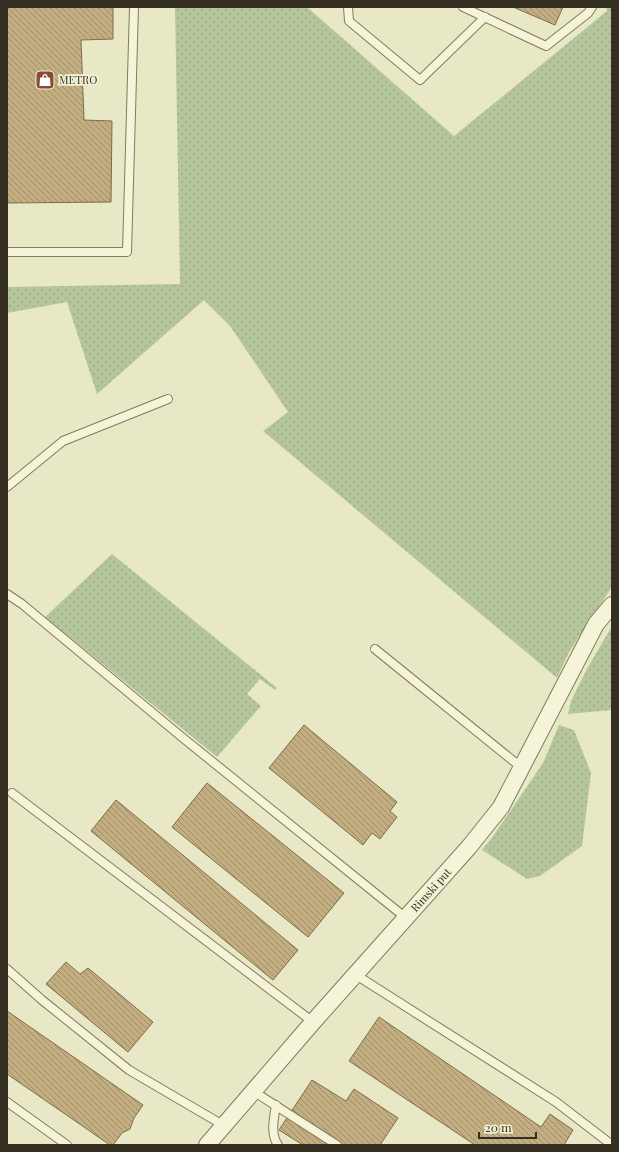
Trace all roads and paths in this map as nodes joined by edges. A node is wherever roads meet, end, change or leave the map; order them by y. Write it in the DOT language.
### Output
graph roads {
  1 [pos="134,7"];
  2 [pos="348,7"];
  3 [pos="464,7"];
  4 [pos="592,7"];
  5 [pos="485,17"];
  6 [pos="7,252"];
  7 [pos="168,399"];
  8 [pos="7,487"];
  9 [pos="7,594"];
  10 [pos="612,605"];
  11 [pos="375,649"];
  12 [pos="522,768"];
  13 [pos="12,793"];
  14 [pos="406,918"];
  15 [pos="7,969"];
  16 [pos="356,975"];
  17 [pos="313,1022"];
  18 [pos="253,1091"];
  19 [pos="7,1102"];
  20 [pos="276,1105"];
  21 [pos="223,1125"];
  22 [pos="67,1145"];
  23 [pos="207,1145"];
  24 [pos="278,1145"];
  25 [pos="337,1145"];
  26 [pos="612,1145"];
  1 -- 6 [label="lane"];
  2 -- 5 [label="lane"];
  3 -- 5 [label="lane"];
  4 -- 5 [label="lane"];
  7 -- 8 [label="lane"];
  9 -- 14 [label="lane"];
  10 -- 12 [label="street, Rimski put"];
  11 -- 12 [label="lane"];
  12 -- 14 [label="street, Rimski put"];
  13 -- 17 [label="lane"];
  14 -- 16 [label="street, Rimski put"];
  15 -- 21 [label="lane"];
  16 -- 17 [label="street, Rimski put"];
  16 -- 26 [label="lane"];
  17 -- 18 [label="street, Rimski put"];
  18 -- 20 [label="lane"];
  18 -- 21 [label="street, Rimski put"];
  19 -- 22 [label="lane"];
  20 -- 24 [label="lane"];
  20 -- 25 [label="lane"];
  21 -- 23 [label="street, Rimski put"];
}
